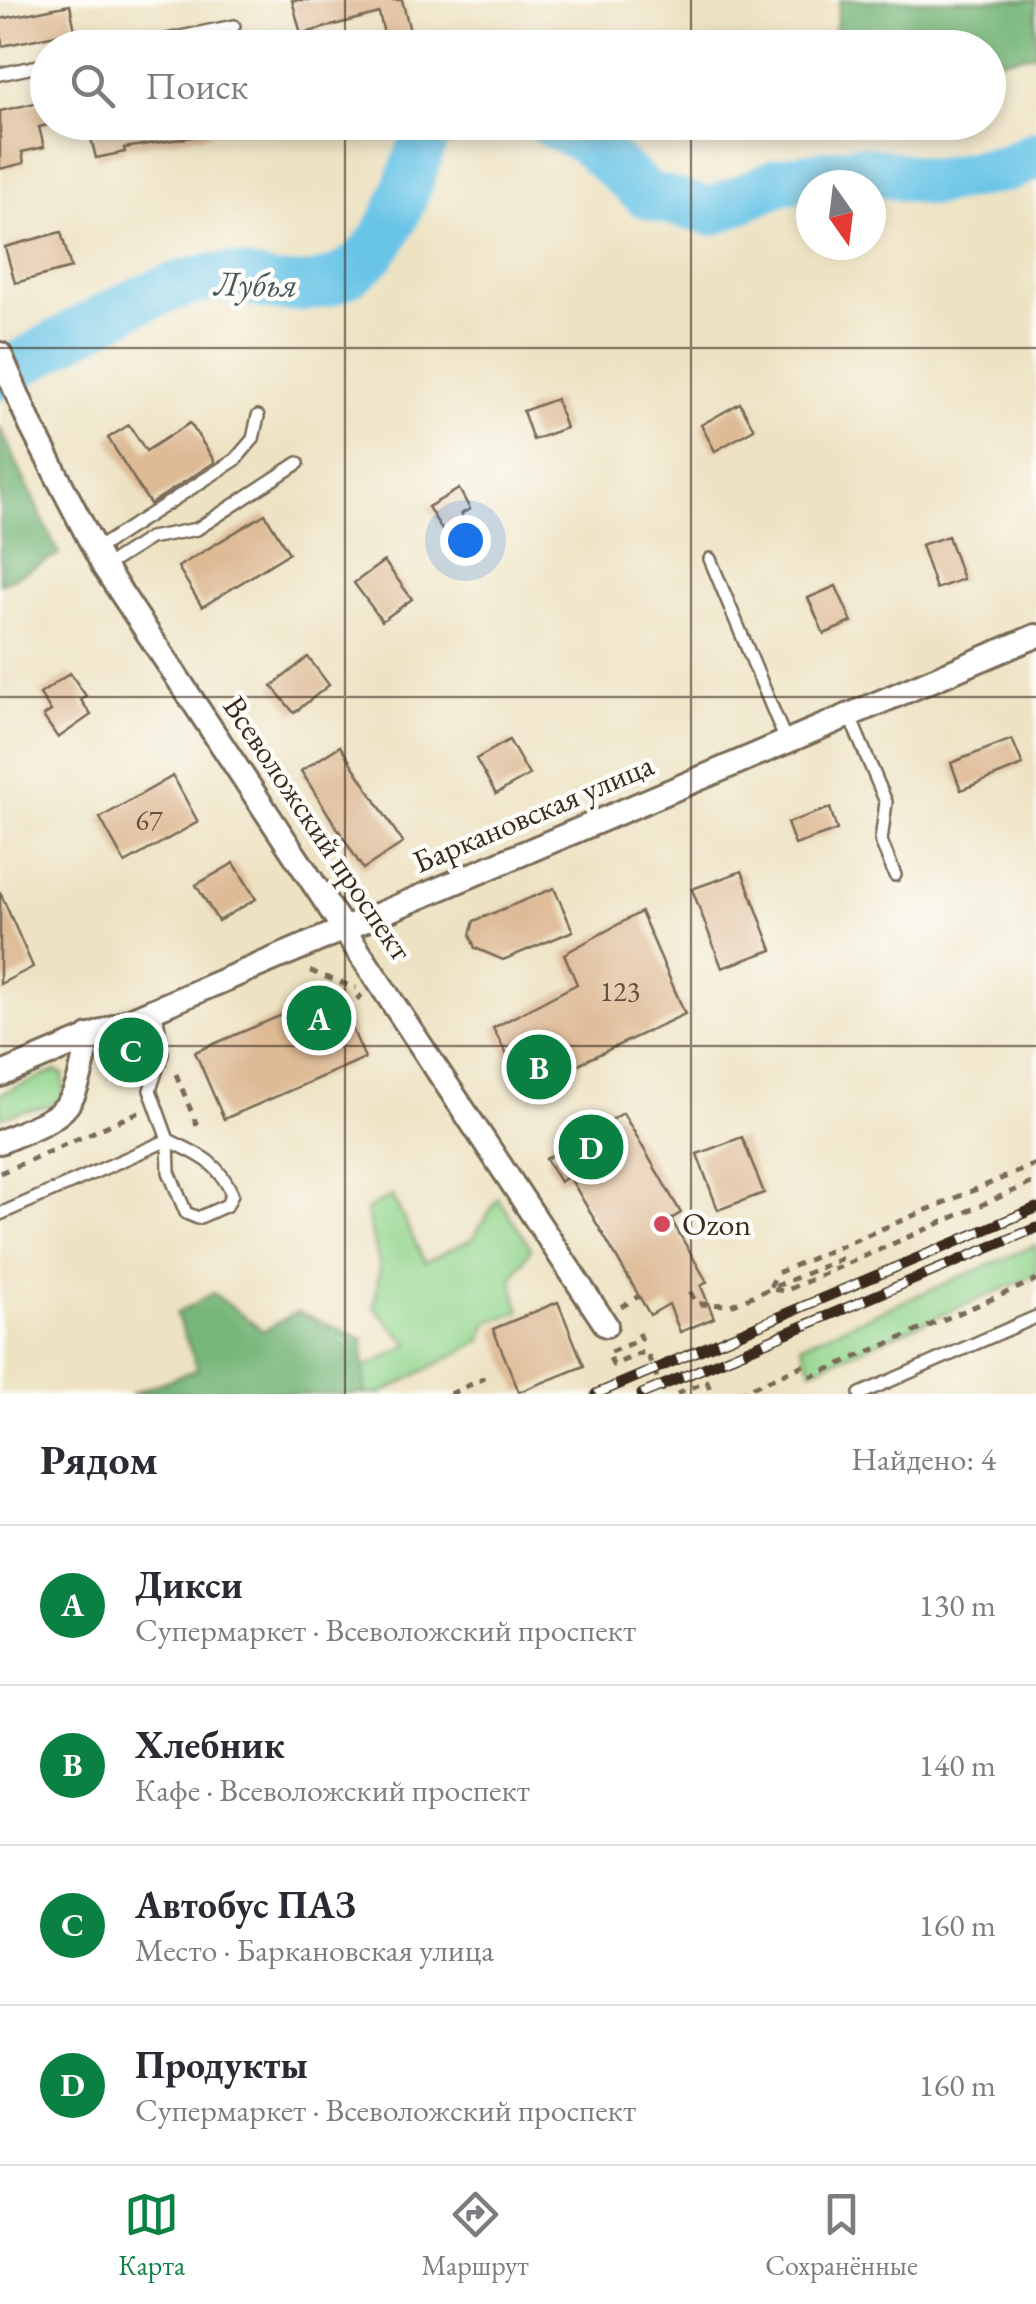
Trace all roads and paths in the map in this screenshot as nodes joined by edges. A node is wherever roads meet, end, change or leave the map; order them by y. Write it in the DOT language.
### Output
graph roads {
  1 [pos="234,26"];
  2 [pos="215,30"];
  3 [pos="30,68"];
  4 [pos="0,74"];
  5 [pos="0,354"];
  6 [pos="258,416"];
  7 [pos="298,463"];
  8 [pos="100,559"];
  9 [pos="710,560"];
  10 [pos="1036,636"];
  11 [pos="849,715"];
  12 [pos="786,742"];
  13 [pos="895,875"];
  14 [pos="346,927"];
  15 [pos="294,963"];
  16 [pos="367,988"];
  17 [pos="156,1008"];
  18 [pos="90,1036"];
  19 [pos="176,1065"];
  20 [pos="0,1074"];
  21 [pos="142,1111"];
  22 [pos="198,1128"];
  23 [pos="168,1140"];
  24 [pos="0,1142"];
  25 [pos="1036,1164"];
  26 [pos="0,1173"];
  27 [pos="1036,1181"];
  28 [pos="0,1214"];
  29 [pos="1036,1280"];
  30 [pos="769,1290"];
  31 [pos="690,1292"];
  32 [pos="639,1296"];
  33 [pos="613,1316"];
  34 [pos="1036,1318"];
  35 [pos="638,1333"];
  36 [pos="806,1364"];
  37 [pos="810,1377"];
  38 [pos="485,1378"];
  39 [pos="450,1394"];
  40 [pos="664,1394"];
  41 [pos="677,1394"];
  42 [pos="711,1394"];
  43 [pos="738,1394"];
  44 [pos="860,1394"];
  1 -- 2 [label="lane"];
  3 -- 4 [label="lane"];
  5 -- 8 [label="street, Всеволожский проспект"];
  6 -- 8 [label="lane"];
  7 -- 8 [label="lane"];
  8 -- 14 [label="street, Всеволожский проспект"];
  9 -- 12 [label="lane"];
  10 -- 11 [label="street, Баркановская улица"];
  11 -- 12 [label="street, Баркановская улица"];
  11 -- 13 [label="lane"];
  12 -- 14 [label="street, Баркановская улица"];
  14 -- 17 [label="street, Баркановская улица"];
  14 -- 33 [label="street, Всеволожский проспект"];
  15 -- 16 [label="path"];
  17 -- 18 [label="street, Баркановская улица"];
  17 -- 23 [label="lane"];
  18 -- 20 [label="street, Баркановская улица"];
  18 -- 24 [label="street"];
  19 -- 22 [label="path"];
  21 -- 26 [label="path"];
  23 -- 23 [label="lane"];
  23 -- 28 [label="lane"];
  25 -- 30 [label="path"];
  27 -- 30 [label="path"];
  29 -- 37 [label="path"];
  30 -- 31 [label="path"];
  32 -- 33 [label="path"];
  34 -- 44 [label="lane"];
  35 -- 40 [label="path"];
  36 -- 43 [label="path"];
  38 -- 39 [label="path"];
  41 -- 42 [label="path"];
}
